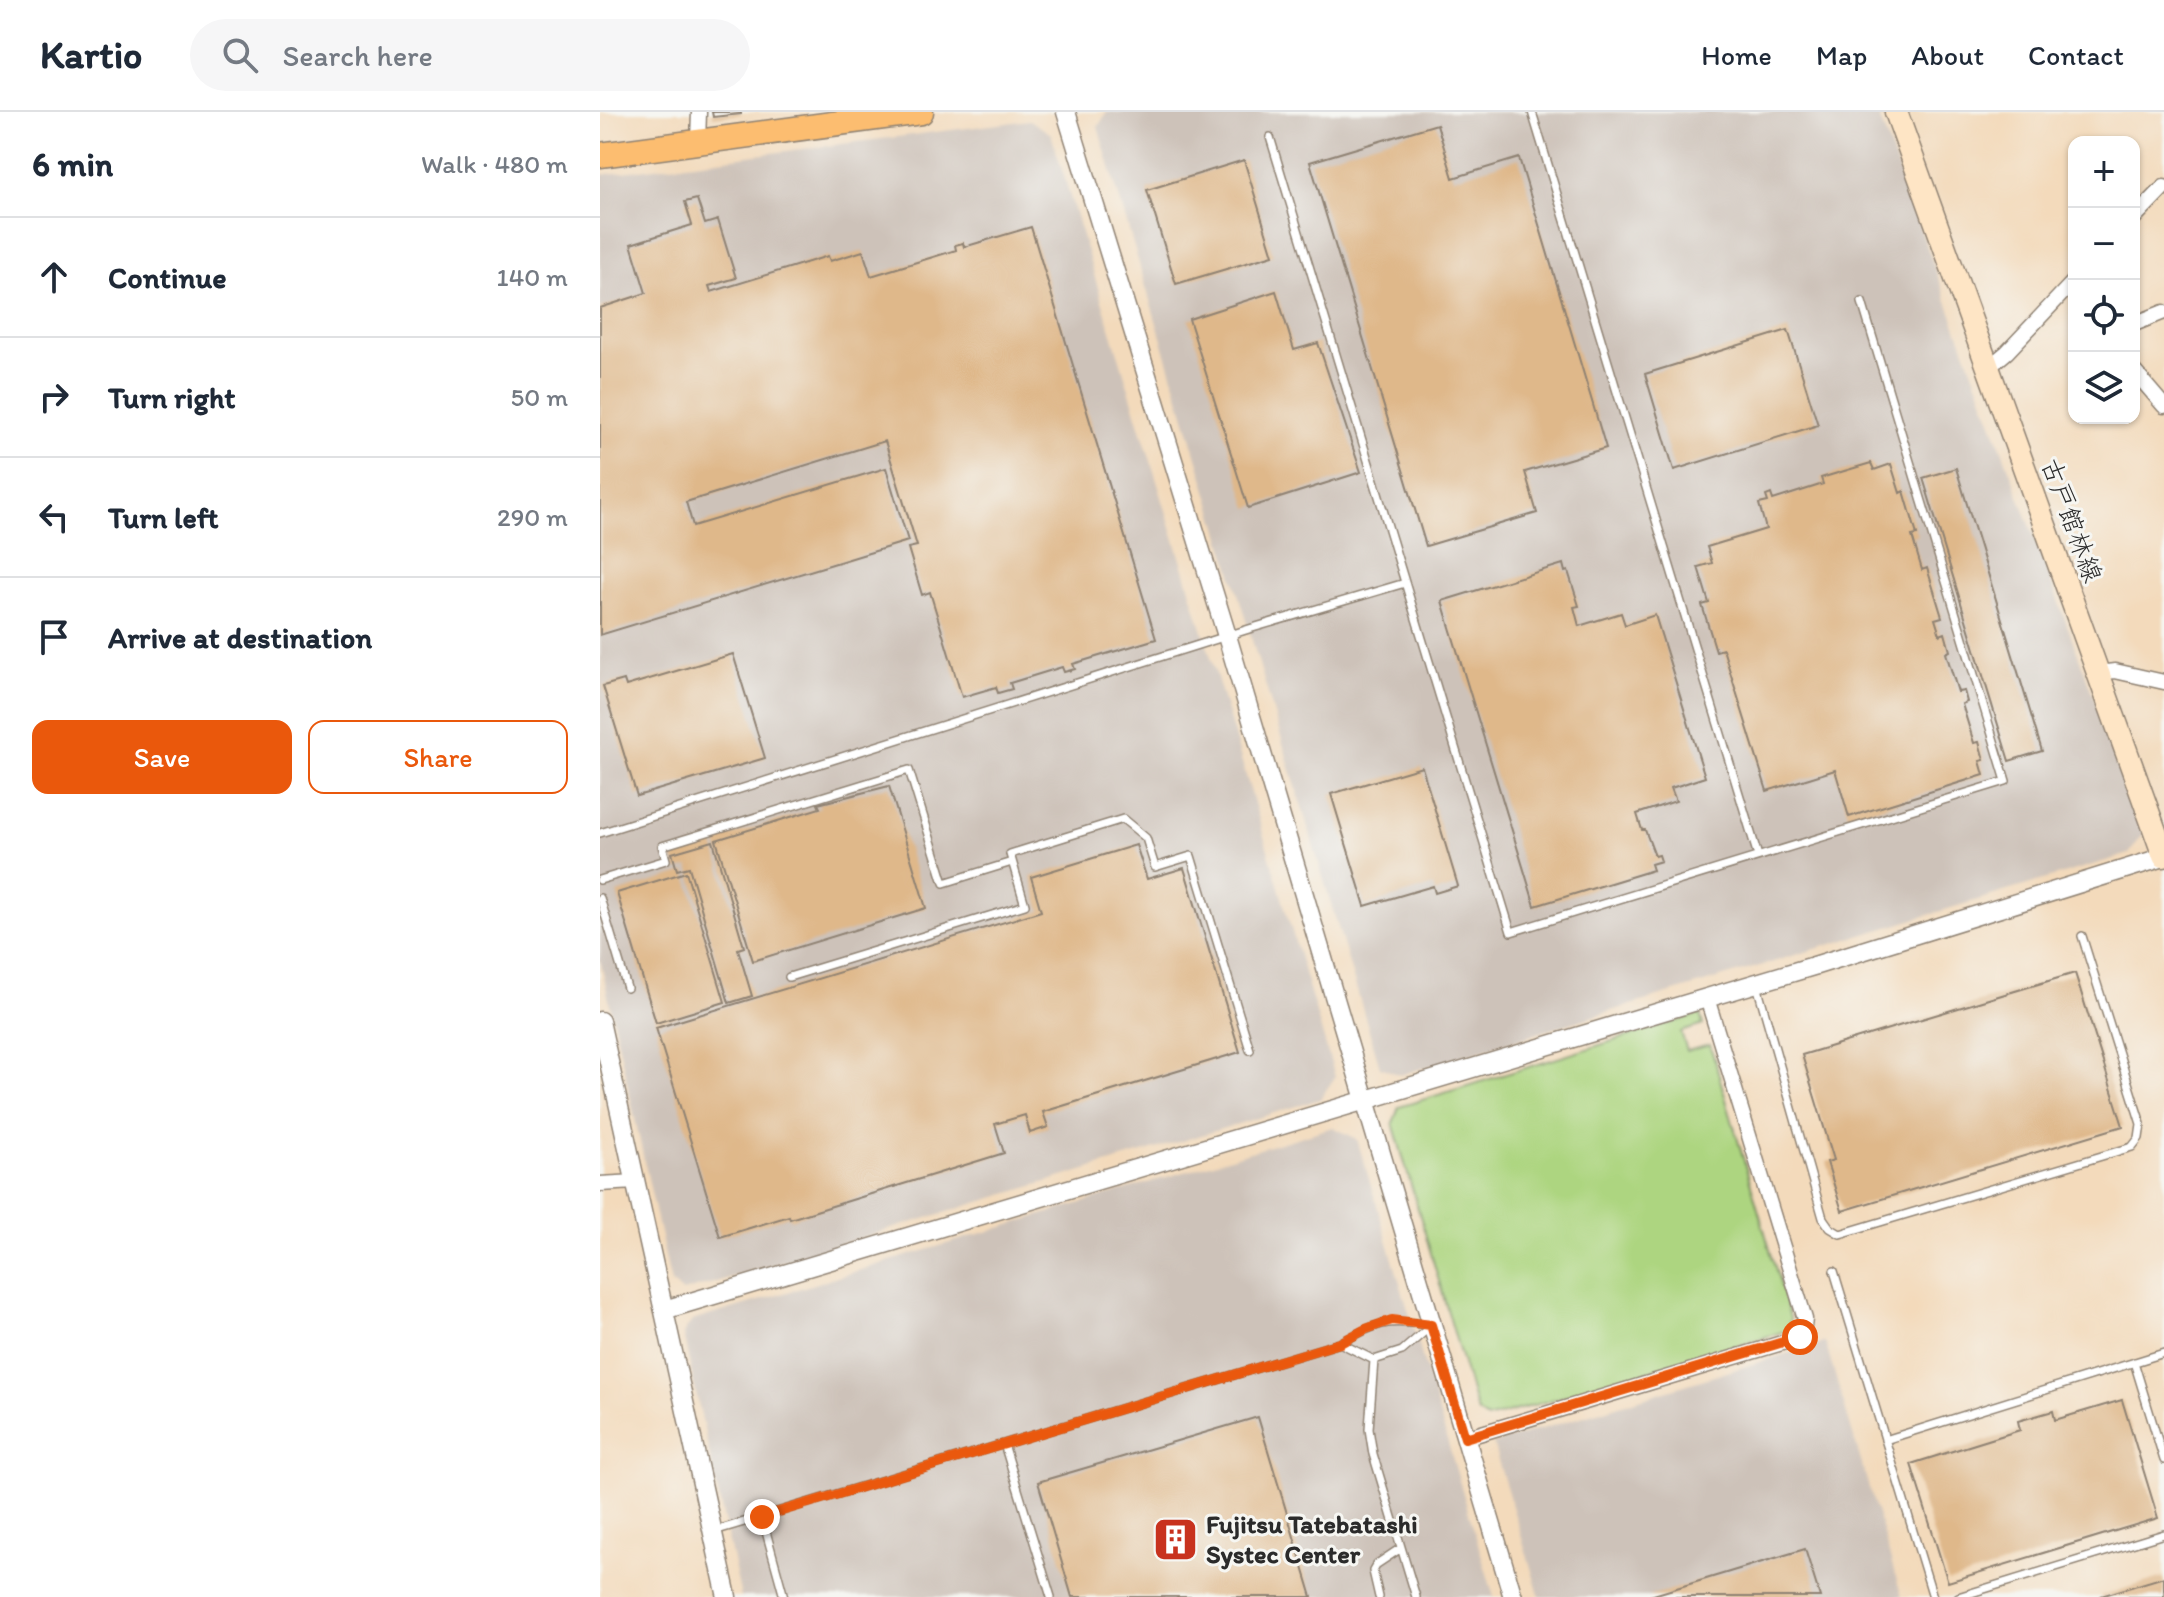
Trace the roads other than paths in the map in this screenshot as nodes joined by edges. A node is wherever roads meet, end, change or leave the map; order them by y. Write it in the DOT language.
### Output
graph roads {
  1 [pos="699,112"];
  2 [pos="921,112"];
  3 [pos="1066,112"];
  4 [pos="1532,112"];
  5 [pos="1896,112"];
  6 [pos="1270,137"];
  7 [pos="698,142"];
  8 [pos="600,155"];
  9 [pos="2164,187"];
  10 [pos="2140,212"];
  11 [pos="2068,293"];
  12 [pos="1862,302"];
  13 [pos="2164,312"];
  14 [pos="2140,322"];
  15 [pos="1988,368"];
  16 [pos="2140,378"];
  17 [pos="2164,406"];
  18 [pos="1405,583"];
  19 [pos="1227,636"];
  20 [pos="2098,673"];
  21 [pos="2164,682"];
  22 [pos="600,833"];
  23 [pos="1758,856"];
  24 [pos="2164,856"];
  25 [pos="1012,862"];
  26 [pos="600,880"];
  27 [pos="600,898"];
  28 [pos="2082,936"];
  29 [pos="789,977"];
  30 [pos="1757,983"];
  31 [pos="627,988"];
  32 [pos="1707,998"];
  33 [pos="600,1021"];
  34 [pos="1250,1050"];
  35 [pos="1364,1101"];
  36 [pos="636,1182"];
  37 [pos="600,1184"];
  38 [pos="1834,1271"];
  39 [pos="664,1310"];
  40 [pos="1431,1325"];
  41 [pos="1340,1343"];
  42 [pos="2164,1353"];
  43 [pos="1374,1360"];
  44 [pos="2134,1362"];
  45 [pos="1465,1438"];
  46 [pos="1885,1440"];
  47 [pos="1004,1444"];
  48 [pos="2164,1460"];
  49 [pos="762,1517"];
  50 [pos="712,1531"];
  51 [pos="2164,1534"];
  52 [pos="1401,1548"];
  53 [pos="727,1597"];
  54 [pos="784,1597"];
  55 [pos="1051,1597"];
  56 [pos="1379,1597"];
  57 [pos="1416,1597"];
  58 [pos="1513,1597"];
  59 [pos="1933,1597"];
  60 [pos="1958,1597"];
  1 -- 7 [label="street"];
  2 -- 7 [label="main road"];
  3 -- 19 [label="street"];
  4 -- 23 [label="lane"];
  5 -- 15 [label="main road, 古戸館林線"];
  6 -- 18 [label="lane"];
  7 -- 8 [label="main road"];
  9 -- 10 [label="street"];
  11 -- 15 [label="street"];
  12 -- 23 [label="lane"];
  13 -- 14 [label="street"];
  15 -- 20 [label="main road, 古戸館林線"];
  16 -- 17 [label="street"];
  18 -- 19 [label="lane"];
  18 -- 23 [label="lane"];
  19 -- 22 [label="lane"];
  19 -- 35 [label="street"];
  20 -- 21 [label="street"];
  20 -- 24 [label="main road, 古戸館林線"];
  24 -- 30 [label="street"];
  25 -- 26 [label="lane"];
  25 -- 29 [label="lane"];
  25 -- 34 [label="lane"];
  27 -- 31 [label="lane"];
  28 -- 30 [label="lane"];
  30 -- 32 [label="street"];
  32 -- 35 [label="street"];
  32 -- 45 [label="street"];
  33 -- 36 [label="street"];
  35 -- 39 [label="street"];
  35 -- 40 [label="street"];
  36 -- 37 [label="street"];
  36 -- 39 [label="street"];
  38 -- 46 [label="lane"];
  39 -- 50 [label="street"];
  40 -- 41 [label="lane"];
  40 -- 43 [label="lane"];
  40 -- 45 [label="street"];
  41 -- 43 [label="lane"];
  41 -- 47 [label="lane"];
  42 -- 44 [label="lane"];
  43 -- 52 [label="lane"];
  44 -- 46 [label="lane"];
  44 -- 48 [label="lane"];
  45 -- 58 [label="street"];
  46 -- 59 [label="lane"];
  47 -- 49 [label="lane"];
  47 -- 55 [label="lane"];
  49 -- 50 [label="lane"];
  49 -- 54 [label="lane"];
  50 -- 53 [label="street"];
  51 -- 60 [label="lane"];
  52 -- 56 [label="lane"];
  52 -- 57 [label="lane"];
}
